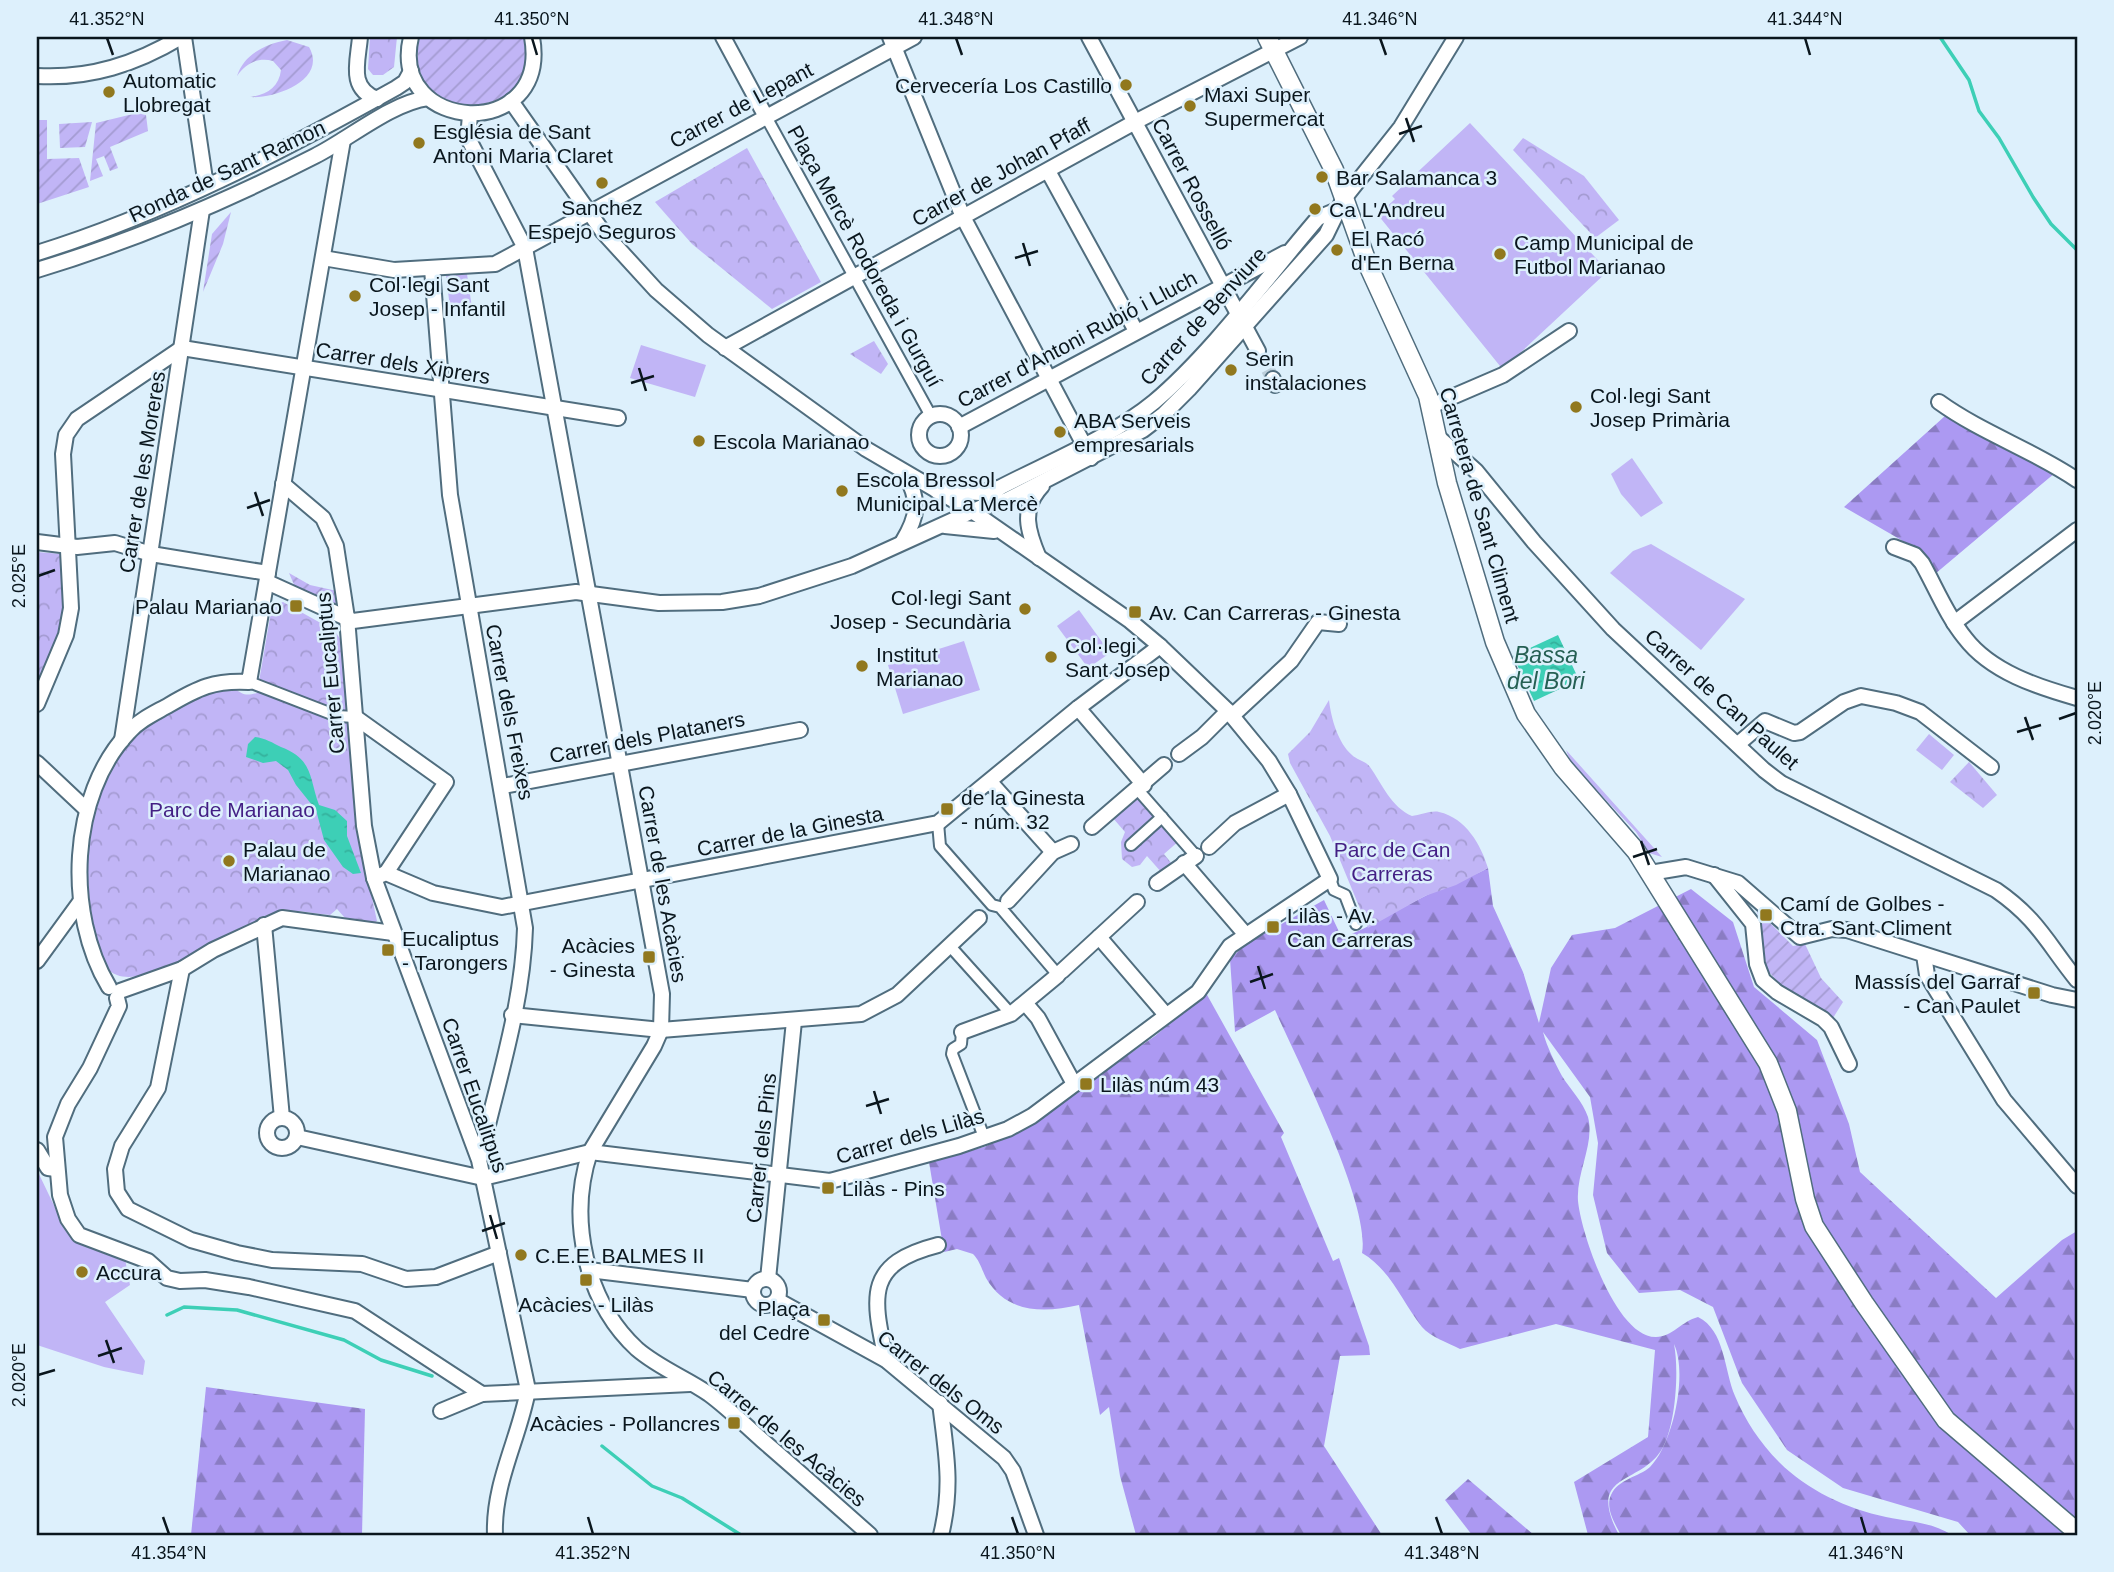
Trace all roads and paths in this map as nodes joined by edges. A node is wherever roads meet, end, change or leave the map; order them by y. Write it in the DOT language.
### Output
graph roads {
  1 [pos="183,37"];
  2 [pos="360,37"];
  3 [pos="411,37"];
  4 [pos="723,37"];
  5 [pos="914,37"];
  6 [pos="1089,37"];
  7 [pos="1300,37"];
  8 [pos="1456,37"];
  9 [pos="536,38"];
  10 [pos="892,42"];
  11 [pos="1271,44"];
  12 [pos="411,71"];
  13 [pos="37,76"];
  14 [pos="428,98"];
  15 [pos="377,99"];
  16 [pos="511,101"];
  17 [pos="470,115"];
  18 [pos="765,115"];
  19 [pos="1135,122"];
  20 [pos="343,140"];
  21 [pos="1048,171"];
  22 [pos="206,186"];
  23 [pos="1340,205"];
  24 [pos="202,210"];
  25 [pos="588,212"];
  26 [pos="963,217"];
  27 [pos="525,248"];
  28 [pos="1290,251"];
  29 [pos="37,253"];
  30 [pos="323,258"];
  31 [pos="432,268"];
  32 [pos="37,270"];
  33 [pos="853,276"];
  34 [pos="1222,285"];
  35 [pos="1236,313"];
  36 [pos="1245,328"];
  37 [pos="1136,331"];
  38 [pos="1569,331"];
  39 [pos="182,348"];
  40 [pos="724,348"];
  41 [pos="1258,351"];
  42 [pos="303,369"];
  43 [pos="1049,378"];
  44 [pos="440,389"];
  45 [pos="1939,402"];
  46 [pos="1431,407"];
  47 [pos="554,408"];
  48 [pos="931,416"];
  49 [pos="618,418"];
  50 [pos="959,427"];
  51 [pos="1439,438"];
  52 [pos="1083,444"];
  53 [pos="1091,458"];
  54 [pos="1476,471"];
  55 [pos="905,474"];
  56 [pos="1445,474"];
  57 [pos="1048,480"];
  58 [pos="2077,480"];
  59 [pos="283,484"];
  60 [pos="999,488"];
  61 [pos="933,490"];
  62 [pos="978,509"];
  63 [pos="937,527"];
  64 [pos="2077,530"];
  65 [pos="998,532"];
  66 [pos="903,541"];
  67 [pos="37,542"];
  68 [pos="67,544"];
  69 [pos="1894,547"];
  70 [pos="151,554"];
  71 [pos="1039,558"];
  72 [pos="267,578"];
  73 [pos="588,594"];
  74 [pos="469,606"];
  75 [pos="347,618"];
  76 [pos="1954,623"];
  77 [pos="1339,624"];
  78 [pos="1160,646"];
  79 [pos="248,682"];
  80 [pos="2077,698"];
  81 [pos="37,704"];
  82 [pos="1078,708"];
  83 [pos="1230,714"];
  84 [pos="355,717"];
  85 [pos="800,730"];
  86 [pos="122,741"];
  87 [pos="1738,744"];
  88 [pos="1179,754"];
  89 [pos="37,763"];
  90 [pos="620,765"];
  91 [pos="1164,765"];
  92 [pos="1992,767"];
  93 [pos="990,782"];
  94 [pos="503,786"];
  95 [pos="1141,787"];
  96 [pos="1289,794"];
  97 [pos="87,810"];
  98 [pos="1162,817"];
  99 [pos="939,823"];
  100 [pos="1092,827"];
  101 [pos="1071,844"];
  102 [pos="1131,845"];
  103 [pos="1209,848"];
  104 [pos="1053,852"];
  105 [pos="1190,860"];
  106 [pos="1650,873"];
  107 [pos="1713,874"];
  108 [pos="380,876"];
  109 [pos="1330,879"];
  110 [pos="641,881"];
  111 [pos="1157,883"];
  112 [pos="1756,895"];
  113 [pos="1008,901"];
  114 [pos="80,902"];
  115 [pos="1137,902"];
  116 [pos="523,904"];
  117 [pos="1740,907"];
  118 [pos="979,918"];
  119 [pos="1356,923"];
  120 [pos="264,925"];
  121 [pos="393,933"];
  122 [pos="1246,935"];
  123 [pos="1100,937"];
  124 [pos="950,945"];
  125 [pos="1924,955"];
  126 [pos="37,961"];
  127 [pos="182,969"];
  128 [pos="1060,973"];
  129 [pos="2075,977"];
  130 [pos="115,992"];
  131 [pos="2053,995"];
  132 [pos="2073,999"];
  133 [pos="1026,1004"];
  134 [pos="1011,1014"];
  135 [pos="512,1015"];
  136 [pos="1166,1015"];
  137 [pos="794,1021"];
  138 [pos="661,1030"];
  139 [pos="962,1032"];
  140 [pos="1849,1064"];
  141 [pos="1074,1084"];
  142 [pos="282,1118"];
  143 [pos="296,1137"];
  144 [pos="984,1138"];
  145 [pos="37,1150"];
  146 [pos="590,1152"];
  147 [pos="479,1160"];
  148 [pos="56,1169"];
  149 [pos="779,1176"];
  150 [pos="483,1178"];
  151 [pos="2077,1186"];
  152 [pos="938,1245"];
  153 [pos="499,1253"];
  154 [pos="589,1270"];
  155 [pos="768,1279"];
  156 [pos="753,1290"];
  157 [pos="777,1300"];
  158 [pos="886,1360"];
  159 [pos="691,1384"];
  160 [pos="528,1390"];
  161 [pos="482,1394"];
  162 [pos="940,1403"];
  163 [pos="441,1411"];
  164 [pos="2077,1532"];
  165 [pos="495,1535"];
  166 [pos="870,1535"];
  167 [pos="941,1535"];
  168 [pos="1036,1535"];
  1 -- 13 [label="street"];
  1 -- 22 [label="street"];
  2 -- 15 [label="street"];
  3 -- 12 [label="street"];
  4 -- 18 [label="street"];
  5 -- 10 [label="street, Carrer de Lepant"];
  6 -- 19 [label="street, Carrer Rosselló"];
  7 -- 11 [label="street, Carrer de Johan Pfaff"];
  8 -- 23 [label="street, Carrer de Benviure"];
  9 -- 16 [label="street"];
  10 -- 18 [label="street, Carrer de Lepant"];
  10 -- 26 [label="street"];
  11 -- 19 [label="street, Carrer de Johan Pfaff"];
  11 -- 23 [label="street, Carretera de Sant Climent"];
  12 -- 14 [label="street"];
  12 -- 15 [label="street, Ronda de Sant Ramon"];
  14 -- 17 [label="street"];
  14 -- 20 [label="street, Ronda de Sant Ramon"];
  15 -- 22 [label="street, Ronda de Sant Ramon"];
  16 -- 17 [label="street"];
  16 -- 25 [label="street"];
  17 -- 27 [label="street, Carrer de les Acàcies"];
  18 -- 25 [label="street, Carrer de Lepant"];
  18 -- 33 [label="street, Plaça Mercè Rodoreda i Gurguí"];
  19 -- 21 [label="street, Carrer de Johan Pfaff"];
  19 -- 34 [label="street, Carrer Rosselló"];
  20 -- 24 [label="street, Ronda de Sant Ramon"];
  20 -- 30 [label="street"];
  21 -- 26 [label="street, Carrer de Johan Pfaff"];
  21 -- 37 [label="street"];
  22 -- 29 [label="street, Ronda de Sant Ramon"];
  23 -- 28 [label="street, Carrer de Benviure"];
  23 -- 36 [label="street, Carrer de Benviure"];
  23 -- 46 [label="street, Carretera de Sant Climent"];
  24 -- 32 [label="street, Ronda de Sant Ramon"];
  24 -- 39 [label="street, Carrer de les Moreres"];
  25 -- 27 [label="street, Carrer de Lepant"];
  25 -- 40 [label="street"];
  26 -- 33 [label="street, Carrer de Johan Pfaff"];
  26 -- 43 [label="street"];
  27 -- 31 [label="street, Carrer de Lepant"];
  27 -- 47 [label="street, Carrer de les Acàcies"];
  28 -- 34 [label="street, Carrer d'Antoni Rubió i Lluch"];
  28 -- 35 [label="street, Carrer de Benviure"];
  30 -- 31 [label="street, Carrer de Lepant"];
  30 -- 42 [label="street"];
  31 -- 44 [label="street, Carrer dels Freixes"];
  33 -- 40 [label="street, Carrer de Johan Pfaff"];
  33 -- 48 [label="street, Plaça Mercè Rodoreda i Gurguí"];
  34 -- 35 [label="street, Carrer Rosselló"];
  34 -- 37 [label="street, Carrer d'Antoni Rubió i Lluch"];
  35 -- 36 [label="street, Carrer Rosselló"];
  35 -- 52 [label="street, Carrer de Benviure"];
  36 -- 41 [label="street, Carrer Rosselló"];
  36 -- 53 [label="street, Carrer de Benviure"];
  37 -- 43 [label="street, Carrer d'Antoni Rubió i Lluch"];
  38 -- 46 [label="street"];
  39 -- 42 [label="street, Carrer dels Xiprers"];
  39 -- 68 [label="street"];
  39 -- 70 [label="street, Carrer de les Moreres"];
  40 -- 55 [label="street"];
  42 -- 44 [label="street, Carrer dels Xiprers"];
  42 -- 59 [label="street"];
  43 -- 50 [label="street, Carrer d'Antoni Rubió i Lluch"];
  43 -- 52 [label="street"];
  44 -- 47 [label="street, Carrer dels Xiprers"];
  44 -- 74 [label="street, Carrer dels Freixes"];
  45 -- 58 [label="street"];
  46 -- 51 [label="street, Carretera de Sant Climent"];
  47 -- 49 [label="street, Carrer dels Xiprers"];
  47 -- 73 [label="street, Carrer de les Acàcies"];
  48 -- 50 [label="street"];
  48 -- 50 [label="street"];
  51 -- 54 [label="street, Carrer de Can Paulet"];
  51 -- 56 [label="street, Carretera de Sant Climent"];
  52 -- 53 [label="street"];
  52 -- 60 [label="street, Carrer de Benviure"];
  53 -- 57 [label="street, Carrer de Benviure"];
  54 -- 56 [label="street"];
  54 -- 87 [label="street, Carrer de Can Paulet"];
  55 -- 61 [label="street"];
  55 -- 66 [label="street"];
  56 -- 106 [label="street, Carretera de Sant Climent"];
  57 -- 62 [label="street, Carrer de Benviure"];
  57 -- 71 [label="street"];
  59 -- 72 [label="street"];
  59 -- 75 [label="street, Carrer Eucaliptus"];
  60 -- 61 [label="street"];
  60 -- 62 [label="street, Carrer de Benviure"];
  61 -- 62 [label="street"];
  62 -- 63 [label="street"];
  62 -- 65 [label="street"];
  63 -- 65 [label="street"];
  63 -- 66 [label="street"];
  64 -- 76 [label="street"];
  65 -- 71 [label="street"];
  66 -- 73 [label="street"];
  67 -- 68 [label="street"];
  68 -- 70 [label="street"];
  68 -- 81 [label="street"];
  69 -- 76 [label="street"];
  70 -- 72 [label="street"];
  70 -- 86 [label="street, Carrer de les Moreres"];
  71 -- 78 [label="street"];
  72 -- 75 [label="street"];
  72 -- 79 [label="street"];
  73 -- 74 [label="street"];
  73 -- 90 [label="street, Carrer de les Acàcies"];
  74 -- 75 [label="street"];
  74 -- 94 [label="street, Carrer dels Freixes"];
  75 -- 84 [label="street, Carrer Eucaliptus"];
  76 -- 80 [label="street"];
  77 -- 83 [label="street"];
  78 -- 82 [label="street, Carrer de la Ginesta"];
  78 -- 83 [label="street"];
  79 -- 84 [label="street"];
  79 -- 86 [label="street"];
  82 -- 93 [label="street, Carrer de la Ginesta"];
  82 -- 95 [label="street"];
  83 -- 88 [label="street"];
  83 -- 96 [label="street"];
  84 -- 108 [label="street, Carrer Eucaliptus"];
  84 -- 108 [label="street"];
  85 -- 90 [label="street, Carrer dels Plataners"];
  86 -- 97 [label="street"];
  87 -- 92 [label="street"];
  87 -- 129 [label="street, Carrer de Can Paulet"];
  89 -- 97 [label="street"];
  90 -- 94 [label="street, Carrer dels Plataners"];
  90 -- 110 [label="street, Carrer de les Acàcies"];
  91 -- 95 [label="street"];
  93 -- 99 [label="street, Carrer de la Ginesta"];
  93 -- 104 [label="street"];
  94 -- 116 [label="street, Carrer dels Freixes"];
  95 -- 98 [label="street"];
  95 -- 100 [label="street"];
  96 -- 103 [label="street"];
  96 -- 109 [label="street"];
  97 -- 114 [label="street"];
  98 -- 102 [label="street"];
  98 -- 105 [label="street"];
  99 -- 110 [label="street, Carrer de la Ginesta"];
  99 -- 128 [label="street"];
  101 -- 104 [label="street"];
  104 -- 113 [label="street"];
  105 -- 111 [label="street"];
  105 -- 122 [label="street"];
  106 -- 107 [label="street"];
  106 -- 164 [label="street, Carretera de Sant Climent"];
  107 -- 112 [label="street"];
  107 -- 117 [label="street"];
  108 -- 116 [label="street, Carrer de la Ginesta"];
  108 -- 121 [label="street, Carrer Eucalitpus"];
  109 -- 119 [label="street"];
  109 -- 122 [label="street, Carrer dels Lilàs"];
  110 -- 116 [label="street, Carrer de la Ginesta"];
  110 -- 138 [label="street, Carrer de les Acàcies"];
  112 -- 117 [label="street"];
  112 -- 125 [label="street"];
  114 -- 126 [label="street"];
  114 -- 130 [label="street"];
  115 -- 123 [label="street"];
  116 -- 135 [label="street, Carrer dels Freixes"];
  117 -- 140 [label="street"];
  118 -- 124 [label="street"];
  120 -- 121 [label="street"];
  120 -- 127 [label="street"];
  120 -- 142 [label="street"];
  121 -- 147 [label="street, Carrer Eucalitpus"];
  122 -- 136 [label="street, Carrer dels Lilàs"];
  123 -- 128 [label="street"];
  123 -- 136 [label="street"];
  124 -- 134 [label="street"];
  124 -- 137 [label="street"];
  125 -- 131 [label="street"];
  125 -- 151 [label="street"];
  127 -- 130 [label="street"];
  127 -- 153 [label="street"];
  128 -- 133 [label="street"];
  129 -- 131 [label="street"];
  130 -- 148 [label="street"];
  131 -- 132 [label="street"];
  133 -- 134 [label="street"];
  133 -- 141 [label="street"];
  134 -- 139 [label="street"];
  135 -- 138 [label="street"];
  135 -- 147 [label="street, Carrer dels Freixes"];
  136 -- 141 [label="street, Carrer dels Lilàs"];
  137 -- 138 [label="street"];
  137 -- 149 [label="street, Carrer dels Pins"];
  138 -- 146 [label="street, Carrer de les Acàcies"];
  139 -- 144 [label="street"];
  141 -- 144 [label="street, Carrer dels Lilàs"];
  142 -- 143 [label="street"];
  142 -- 143 [label="street"];
  143 -- 150 [label="street, Carrer dels Lilàs"];
  144 -- 149 [label="street, Carrer dels Lilàs"];
  145 -- 148 [label="street"];
  146 -- 149 [label="street, Carrer dels Lilàs"];
  146 -- 150 [label="street, Carrer dels Lilàs"];
  146 -- 154 [label="street, Carrer de les Acàcies"];
  147 -- 150 [label="street, Carrer Eucalitpus"];
  148 -- 161 [label="street"];
  149 -- 155 [label="street, Carrer dels Pins"];
  150 -- 153 [label="street, Carrer Eucalitpus"];
  152 -- 158 [label="street"];
  153 -- 160 [label="street, Carrer Eucalitpus"];
  154 -- 156 [label="street"];
  154 -- 159 [label="street, Carrer de les Acàcies"];
  155 -- 156 [label="street"];
  155 -- 157 [label="street"];
  156 -- 157 [label="street"];
  157 -- 158 [label="street, Carrer dels Oms"];
  158 -- 162 [label="street, Carrer dels Oms"];
  159 -- 160 [label="street"];
  159 -- 166 [label="street, Carrer de les Acàcies"];
  160 -- 161 [label="street"];
  160 -- 165 [label="street, Carrer Eucalitpus"];
  161 -- 163 [label="street"];
  162 -- 167 [label="street"];
  162 -- 168 [label="street, Carrer dels Oms"];
}
